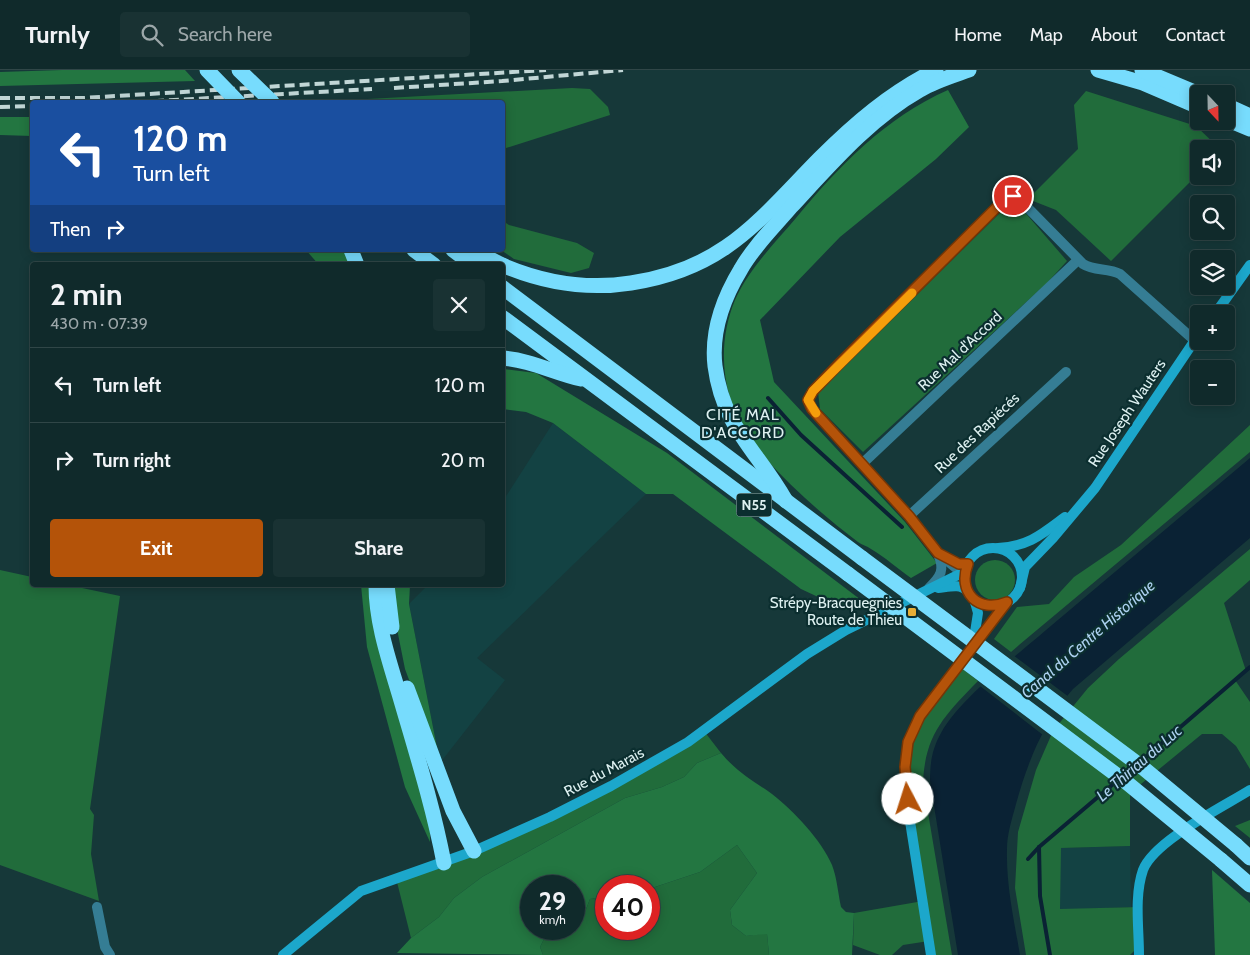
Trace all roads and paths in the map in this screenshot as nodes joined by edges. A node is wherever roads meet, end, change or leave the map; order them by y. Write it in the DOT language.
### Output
graph roads {
  1 [pos="207,70"];
  2 [pos="239,70"];
  3 [pos="936,70"];
  4 [pos="969,70"];
  5 [pos="1098,70"];
  6 [pos="1142,70"];
  7 [pos="1190,90"];
  8 [pos="236,100"];
  9 [pos="270,100"];
  10 [pos="1190,103"];
  11 [pos="1235,110"];
  12 [pos="1250,116"];
  13 [pos="1235,123"];
  14 [pos="1250,129"];
  15 [pos="417,252"];
  16 [pos="456,252"];
  17 [pos="477,252"];
  18 [pos="1078,260"];
  19 [pos="430,262"];
  20 [pos="469,262"];
  21 [pos="496,262"];
  22 [pos="1250,265"];
  23 [pos="505,266"];
  24 [pos="505,289"];
  25 [pos="1221,305"];
  26 [pos="505,319"];
  27 [pos="1190,332"];
  28 [pos="1190,346"];
  29 [pos="505,359"];
  30 [pos="1066,372"];
  31 [pos="587,381"];
  32 [pos="863,463"];
  33 [pos="786,501"];
  34 [pos="1078,507"];
  35 [pos="909,516"];
  36 [pos="995,549"];
  37 [pos="938,553"];
  38 [pos="966,568"];
  39 [pos="376,587"];
  40 [pos="386,587"];
  41 [pos="1020,588"];
  42 [pos="928,589"];
  43 [pos="967,591"];
  44 [pos="974,600"];
  45 [pos="1007,602"];
  46 [pos="972,647"];
  47 [pos="1250,790"];
  48 [pos="474,851"];
  49 [pos="1250,858"];
  50 [pos="444,863"];
  51 [pos="1250,885"];
  52 [pos="97,907"];
  53 [pos="110,955"];
  54 [pos="283,955"];
  55 [pos="931,955"];
  56 [pos="1139,955"];
  1 -- 8 [label="highway, bridge"];
  2 -- 9 [label="highway, bridge"];
  3 -- 23 [label="highway"];
  4 -- 33 [label="highway"];
  5 -- 10 [label="highway"];
  6 -- 7 [label="highway"];
  11 -- 12 [label="highway"];
  13 -- 14 [label="highway"];
  15 -- 19 [label="highway"];
  16 -- 20 [label="highway"];
  17 -- 21 [label="highway"];
  18 -- 27 [label="street"];
  18 -- 32 [label="street, Rue Mal d'Accord"];
  18 -- 32 [label="street"];
  22 -- 25 [label="street"];
  24 -- 33 [label="highway, N55"];
  26 -- 31 [label="highway, N55"];
  28 -- 34 [label="street, Rue Joseph Wauters"];
  29 -- 31 [label="highway"];
  30 -- 35 [label="street, Rue des Rapiécés"];
  31 -- 51 [label="highway, N55, bridge"];
  32 -- 35 [label="street"];
  33 -- 49 [label="highway, N55, bridge"];
  34 -- 36 [label="street, Rue Joseph Wauters"];
  34 -- 41 [label="street, Rue Joseph Wauters"];
  35 -- 37 [label="street"];
  36 -- 38 [label="street"];
  36 -- 41 [label="street"];
  37 -- 38 [label="street"];
  37 -- 42 [label="street"];
  38 -- 42 [label="street, Rue du Marais"];
  38 -- 43 [label="street"];
  39 -- 50 [label="highway"];
  40 -- 48 [label="highway"];
  41 -- 45 [label="street"];
  42 -- 43 [label="street, Rue du Marais"];
  42 -- 48 [label="street, Rue du Marais"];
  43 -- 44 [label="street"];
  44 -- 45 [label="street"];
  44 -- 46 [label="street"];
  45 -- 46 [label="street"];
  46 -- 55 [label="street"];
  47 -- 56 [label="street"];
  48 -- 50 [label="street, Rue du Marais"];
  50 -- 54 [label="street, Rue du Marais"];
  52 -- 53 [label="street"];
}
